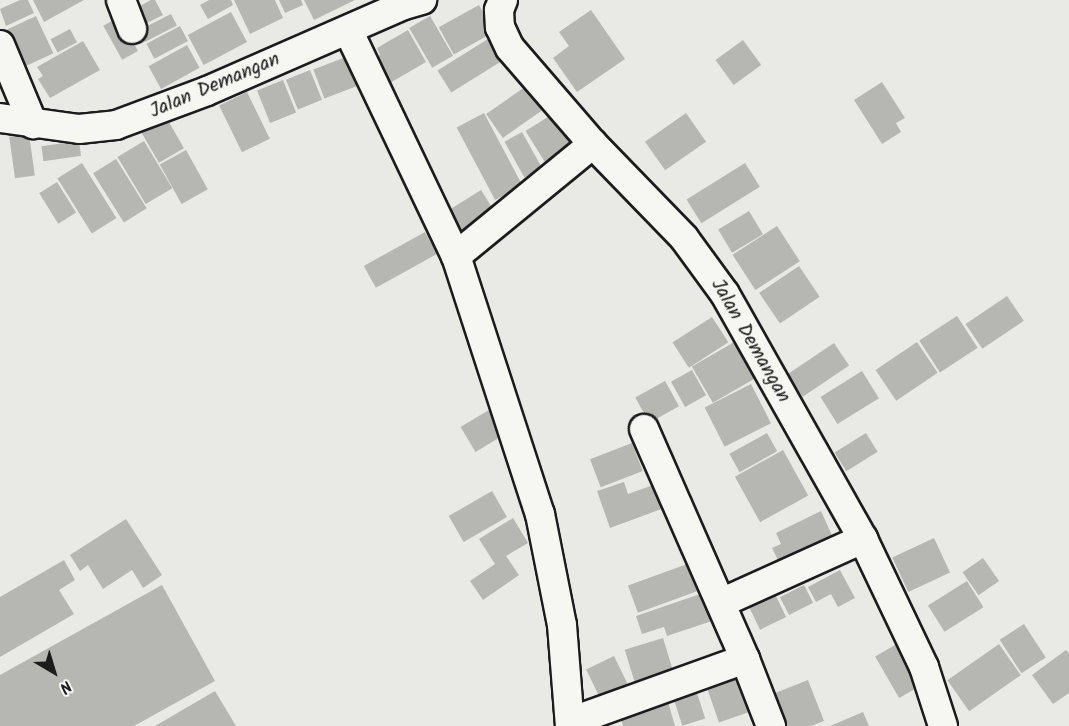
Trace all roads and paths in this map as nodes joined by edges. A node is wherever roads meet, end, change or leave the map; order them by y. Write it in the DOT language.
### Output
graph roads {
  1 [pos="121,0"];
  2 [pos="422,0"];
  3 [pos="503,0"];
  4 [pos="132,29"];
  5 [pos="348,30"];
  6 [pos="0,45"];
  7 [pos="0,118"];
  8 [pos="33,124"];
  9 [pos="593,144"];
  10 [pos="456,256"];
  11 [pos="644,429"];
  12 [pos="863,539"];
  13 [pos="721,603"];
  14 [pos="745,659"];
  15 [pos="570,724"];
  16 [pos="771,726"];
  17 [pos="943,726"];
  1 -- 4 [label="street"];
  2 -- 5 [label="street, Jalan Demangan"];
  3 -- 9 [label="street, Jalan Demangan"];
  5 -- 8 [label="street, Jalan Demangan"];
  5 -- 10 [label="street"];
  6 -- 8 [label="street"];
  7 -- 8 [label="street, Jalan Demangan"];
  9 -- 10 [label="street"];
  9 -- 12 [label="street, Jalan Demangan"];
  10 -- 15 [label="street"];
  11 -- 13 [label="street"];
  12 -- 13 [label="street"];
  12 -- 17 [label="street, Jalan Demangan"];
  13 -- 14 [label="street"];
  14 -- 15 [label="street"];
  14 -- 16 [label="street"];
}
